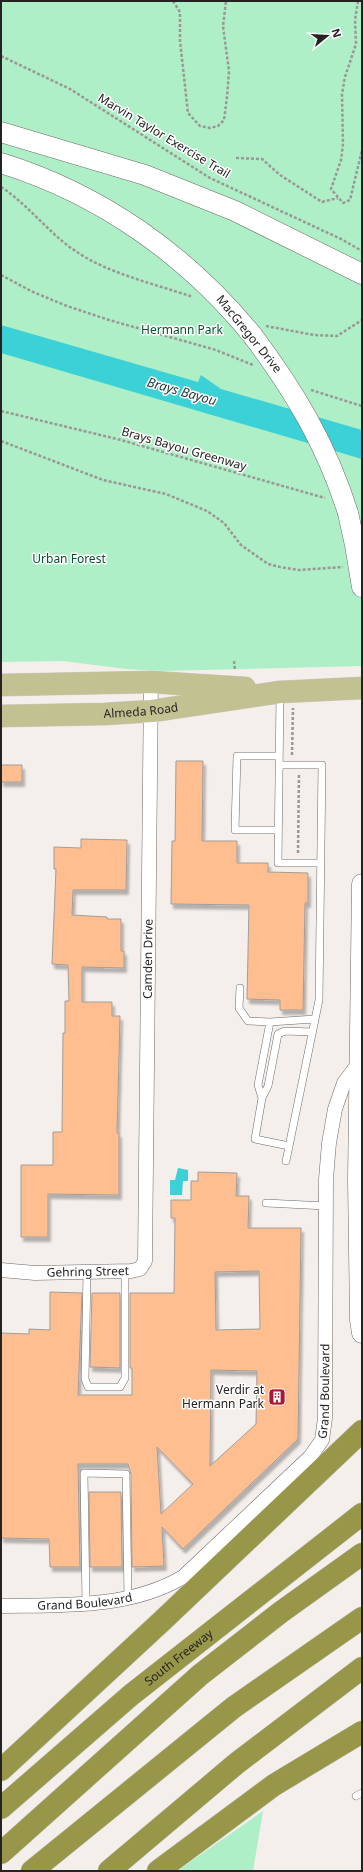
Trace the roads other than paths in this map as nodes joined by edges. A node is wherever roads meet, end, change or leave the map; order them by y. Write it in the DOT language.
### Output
graph roads {
  1 [pos="1,132"];
  2 [pos="58,148"];
  3 [pos="1,163"];
  4 [pos="47,180"];
  5 [pos="362,274"];
  6 [pos="362,587"];
  7 [pos="152,682"];
  8 [pos="1,685"];
  9 [pos="362,688"];
  10 [pos="287,691"];
  11 [pos="152,711"];
  12 [pos="1,716"];
  13 [pos="279,756"];
  14 [pos="279,765"];
  15 [pos="278,830"];
  16 [pos="321,863"];
  17 [pos="362,884"];
  18 [pos="240,988"];
  19 [pos="315,1019"];
  20 [pos="270,1022"];
  21 [pos="312,1032"];
  22 [pos="359,1063"];
  23 [pos="262,1098"];
  24 [pos="289,1146"];
  25 [pos="286,1161"];
  26 [pos="266,1203"];
  27 [pos="326,1206"];
  28 [pos="145,1235"];
  29 [pos="1,1270"];
  30 [pos="86,1272"];
  31 [pos="125,1272"];
  32 [pos="362,1333"];
  33 [pos="362,1431"];
  34 [pos="362,1514"];
  35 [pos="362,1554"];
  36 [pos="128,1598"];
  37 [pos="86,1604"];
  38 [pos="1,1606"];
  39 [pos="362,1618"];
  40 [pos="362,1668"];
  41 [pos="362,1732"];
  42 [pos="1,1770"];
  43 [pos="1,1808"];
  44 [pos="1,1853"];
  45 [pos="32,1871"];
  46 [pos="109,1871"];
  47 [pos="158,1871"];
  1 -- 2 [label="main road"];
  2 -- 4 [label="main road"];
  2 -- 5 [label="main road"];
  3 -- 4 [label="main road, MacGregor Drive"];
  4 -- 6 [label="main road, MacGregor Drive, bridge"];
  7 -- 8 [label="main road, Almeda Road"];
  7 -- 10 [label="main road, Almeda Road"];
  7 -- 11 [label="street, Camden Drive"];
  9 -- 10 [label="main road, Almeda Road"];
  10 -- 11 [label="main road, Almeda Road"];
  10 -- 13 [label="lane"];
  11 -- 12 [label="main road, Almeda Road"];
  11 -- 28 [label="street, Camden Drive"];
  13 -- 14 [label="lane"];
  13 -- 15 [label="lane"];
  14 -- 15 [label="lane"];
  14 -- 16 [label="lane"];
  15 -- 16 [label="lane"];
  16 -- 19 [label="lane"];
  17 -- 22 [label="main road"];
  18 -- 20 [label="lane"];
  19 -- 20 [label="lane"];
  19 -- 21 [label="lane"];
  20 -- 23 [label="lane"];
  21 -- 23 [label="lane"];
  21 -- 24 [label="lane"];
  22 -- 27 [label="street, Grand Boulevard"];
  22 -- 32 [label="main road"];
  23 -- 24 [label="lane"];
  24 -- 25 [label="lane"];
  26 -- 27 [label="lane"];
  27 -- 36 [label="street, Grand Boulevard"];
  28 -- 31 [label="street, Gehring Street"];
  29 -- 30 [label="street, Gehring Street"];
  30 -- 31 [label="street, Gehring Street"];
  30 -- 31 [label="lane"];
  33 -- 42 [label="highway"];
  34 -- 43 [label="highway, South Freeway"];
  35 -- 44 [label="highway"];
  36 -- 37 [label="street, Grand Boulevard"];
  36 -- 37 [label="lane"];
  37 -- 38 [label="street, Grand Boulevard"];
  39 -- 45 [label="highway"];
  40 -- 46 [label="highway"];
  41 -- 47 [label="highway"];
}
